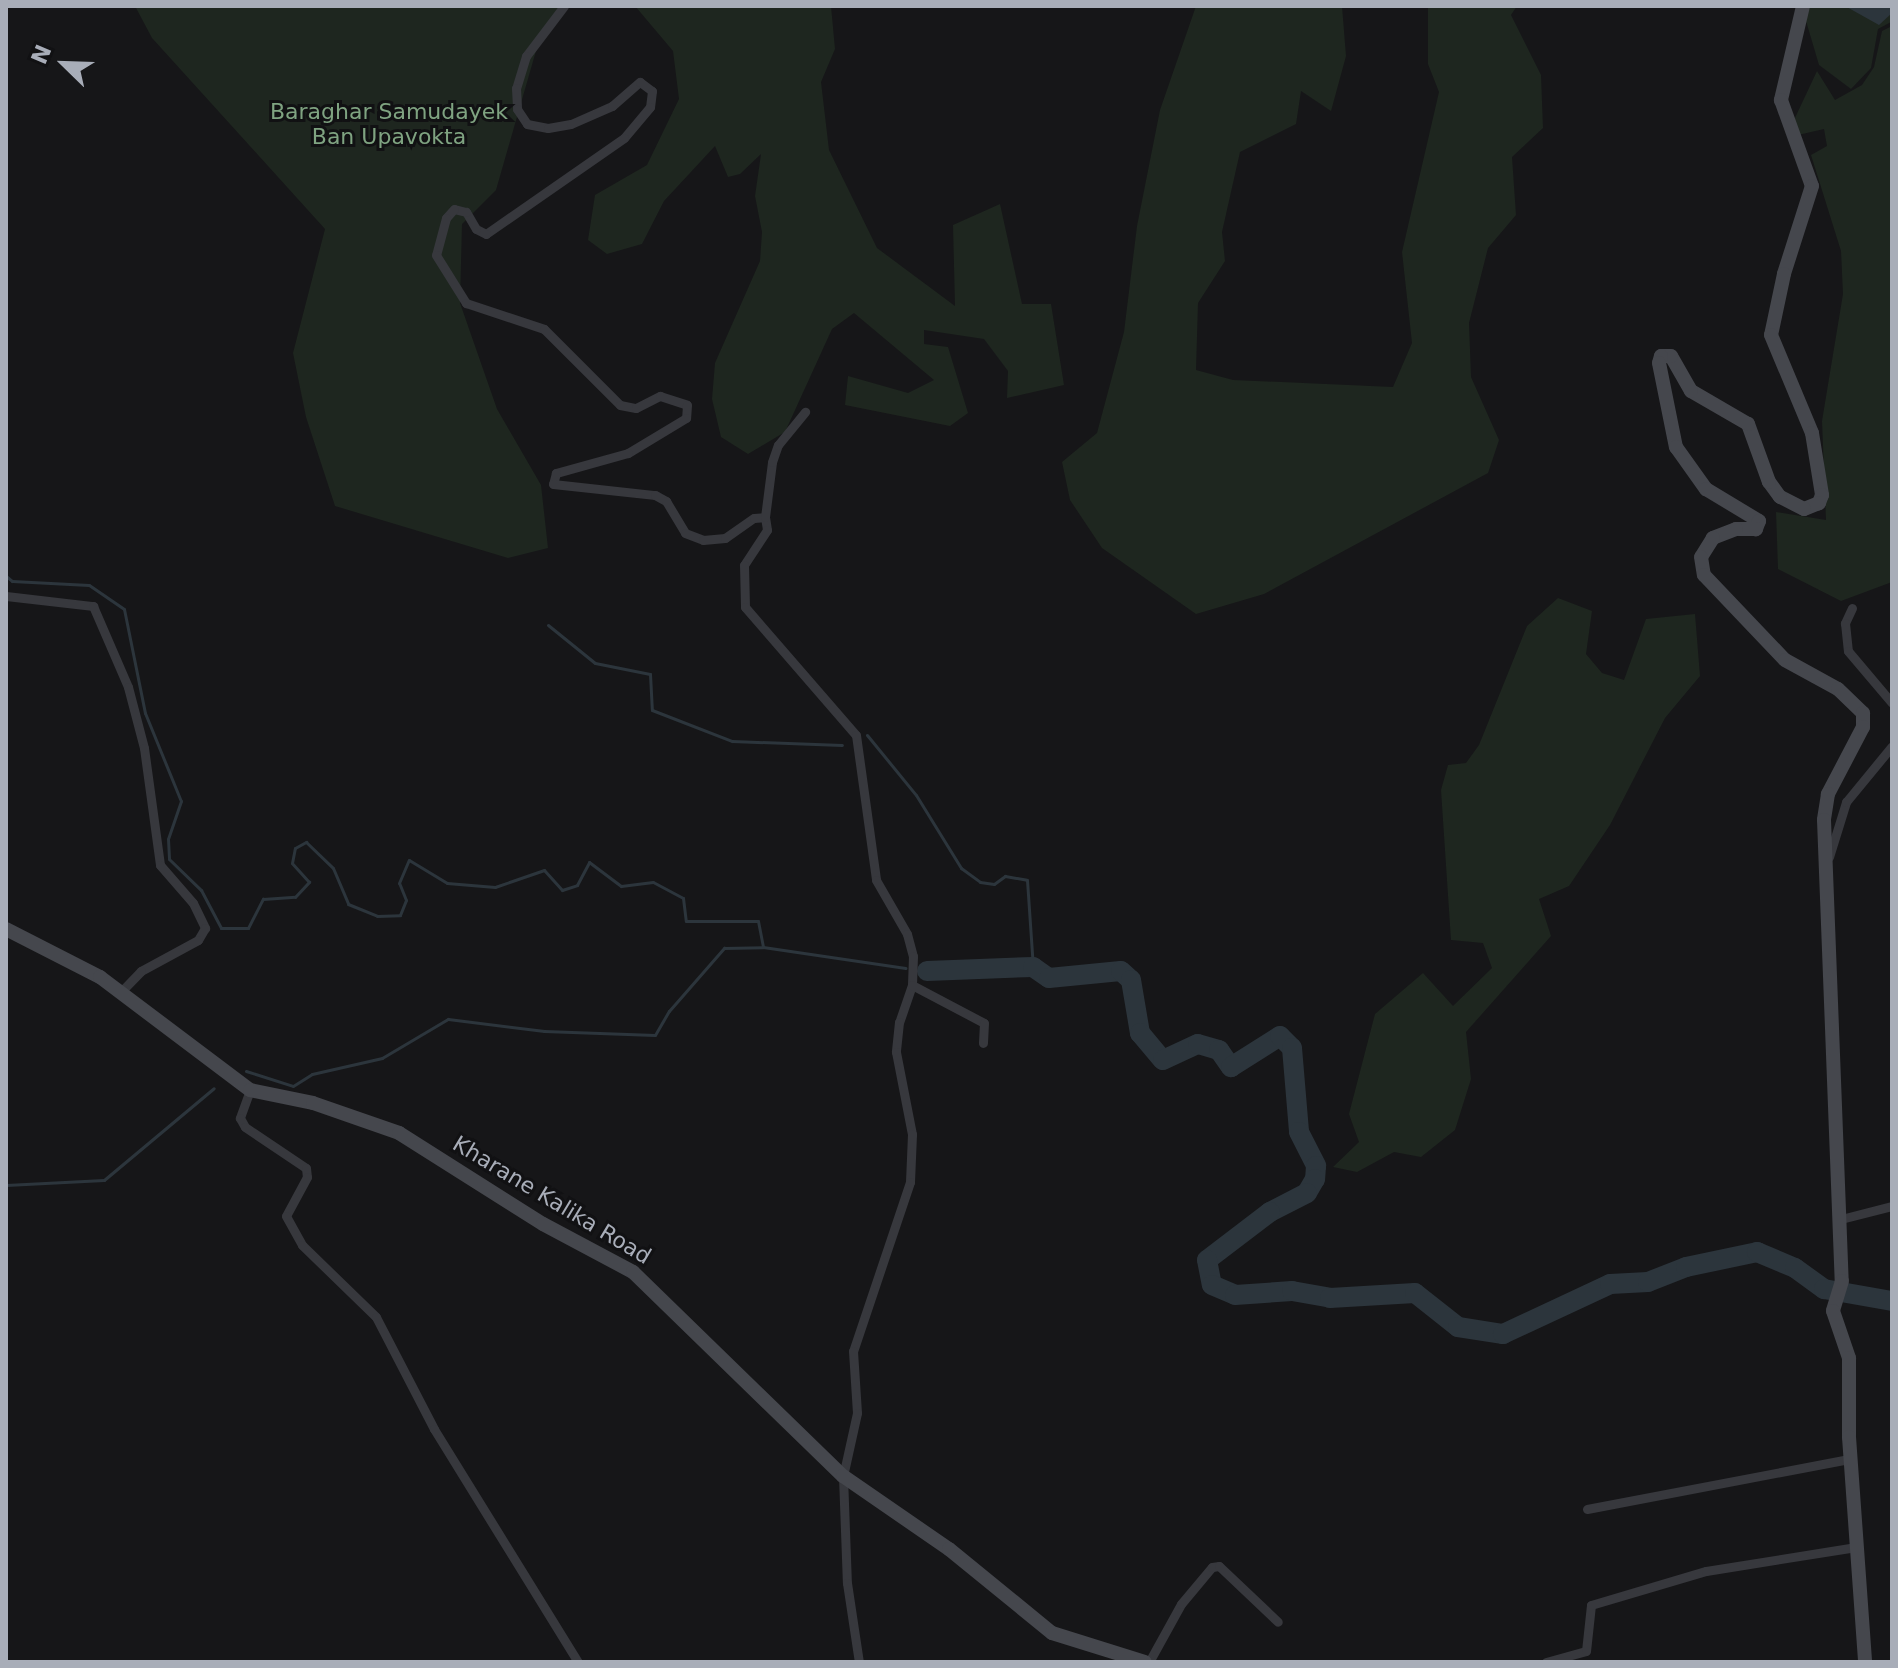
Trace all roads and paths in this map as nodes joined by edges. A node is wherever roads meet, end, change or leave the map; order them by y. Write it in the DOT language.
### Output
graph roads {
  1 [pos="564,6"];
  2 [pos="1803,6"];
  3 [pos="805,412"];
  4 [pos="765,517"];
  5 [pos="6,596"];
  6 [pos="1852,608"];
  7 [pos="1892,703"];
  8 [pos="1892,746"];
  9 [pos="1826,868"];
  10 [pos="6,929"];
  11 [pos="912,985"];
  12 [pos="121,992"];
  13 [pos="983,1043"];
  14 [pos="250,1090"];
  15 [pos="1892,1206"];
  16 [pos="1841,1219"];
  17 [pos="1850,1459"];
  18 [pos="843,1476"];
  19 [pos="1587,1509"];
  20 [pos="1856,1547"];
  21 [pos="1278,1622"];
  22 [pos="578,1662"];
  23 [pos="859,1662"];
  24 [pos="1147,1662"];
  25 [pos="1546,1662"];
  26 [pos="1865,1662"];
  1 -- 4 [label="street"];
  2 -- 9 [label="main road"];
  3 -- 4 [label="street"];
  4 -- 11 [label="street"];
  5 -- 12 [label="street"];
  6 -- 7 [label="street"];
  8 -- 9 [label="street"];
  9 -- 16 [label="main road"];
  10 -- 12 [label="main road, Kharane Kalika Road"];
  11 -- 13 [label="street"];
  11 -- 18 [label="street"];
  12 -- 14 [label="main road, Kharane Kalika Road"];
  14 -- 18 [label="main road, Kharane Kalika Road"];
  14 -- 22 [label="street"];
  15 -- 16 [label="street"];
  16 -- 17 [label="main road"];
  17 -- 19 [label="street"];
  17 -- 20 [label="main road"];
  18 -- 23 [label="street"];
  18 -- 24 [label="main road, Kharane Kalika Road"];
  20 -- 25 [label="street"];
  20 -- 26 [label="main road"];
  21 -- 24 [label="street"];
}
